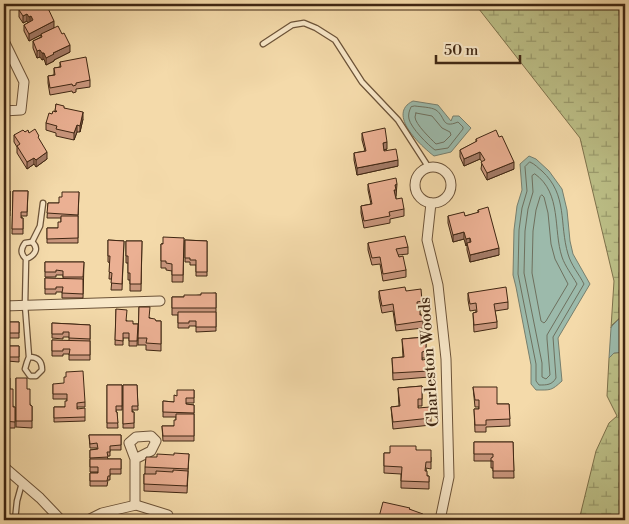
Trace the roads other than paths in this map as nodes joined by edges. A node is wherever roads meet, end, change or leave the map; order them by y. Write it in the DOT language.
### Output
graph roads {
  1 [pos="4,41"];
  2 [pos="263,44"];
  3 [pos="4,111"];
  4 [pos="429,168"];
  5 [pos="43,203"];
  6 [pos="431,203"];
  7 [pos="32,242"];
  8 [pos="26,259"];
  9 [pos="160,301"];
  10 [pos="26,305"];
  11 [pos="4,306"];
  12 [pos="29,358"];
  13 [pos="135,459"];
  14 [pos="4,467"];
  15 [pos="22,483"];
  16 [pos="135,505"];
  17 [pos="15,520"];
  18 [pos="60,520"];
  19 [pos="88,520"];
  20 [pos="169,520"];
  21 [pos="440,520"];
  1 -- 3 [label="street"];
  2 -- 4 [label="lane"];
  4 -- 6 [label="street"];
  4 -- 6 [label="street"];
  5 -- 7 [label="lane"];
  6 -- 21 [label="street, Charleston Woods"];
  7 -- 8 [label="lane"];
  7 -- 8 [label="lane"];
  8 -- 10 [label="lane"];
  9 -- 10 [label="street"];
  10 -- 11 [label="street"];
  10 -- 12 [label="lane"];
  12 -- 12 [label="lane"];
  13 -- 16 [label="street"];
  14 -- 15 [label="street"];
  15 -- 17 [label="lane"];
  15 -- 18 [label="street"];
  16 -- 19 [label="street"];
  16 -- 20 [label="street"];
}
